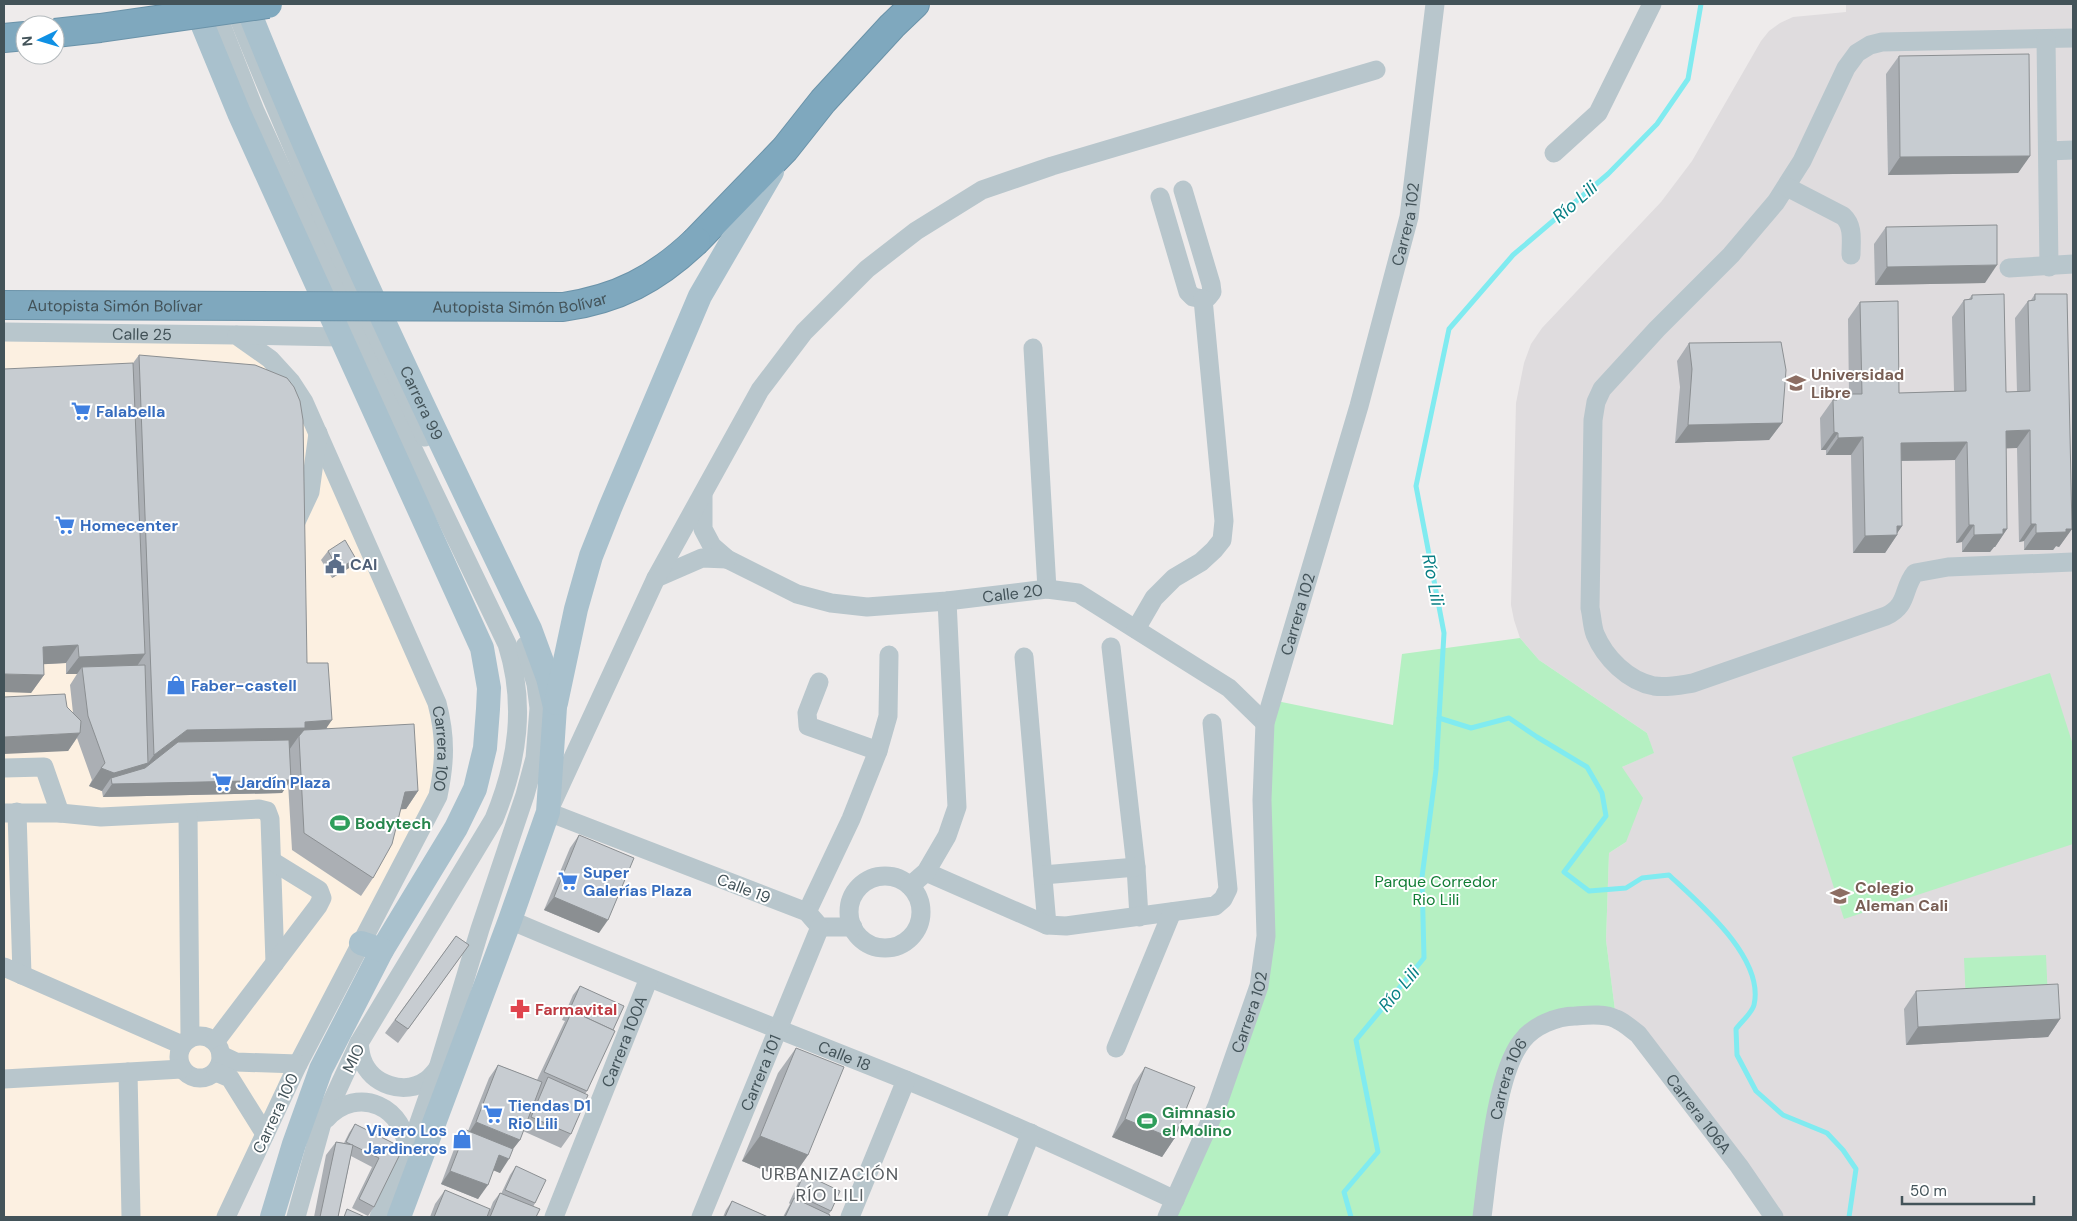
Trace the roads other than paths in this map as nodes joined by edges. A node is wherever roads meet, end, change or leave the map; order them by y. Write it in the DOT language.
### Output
graph roads {
  1 [pos="194,4"];
  2 [pos="213,4"];
  3 [pos="233,4"];
  4 [pos="246,4"];
  5 [pos="268,4"];
  6 [pos="895,4"];
  7 [pos="914,4"];
  8 [pos="1435,4"];
  9 [pos="1652,4"];
  10 [pos="65,32"];
  11 [pos="2073,38"];
  12 [pos="2046,40"];
  13 [pos="1376,70"];
  14 [pos="823,101"];
  15 [pos="785,149"];
  16 [pos="2073,150"];
  17 [pos="2048,151"];
  18 [pos="1554,153"];
  19 [pos="1787,187"];
  20 [pos="1183,190"];
  21 [pos="1160,197"];
  22 [pos="1851,255"];
  23 [pos="2073,264"];
  24 [pos="2049,267"];
  25 [pos="2009,268"];
  26 [pos="1203,299"];
  27 [pos="4,304"];
  28 [pos="4,332"];
  29 [pos="236,335"];
  30 [pos="340,336"];
  31 [pos="1033,348"];
  32 [pos="318,432"];
  33 [pos="704,490"];
  34 [pos="290,539"];
  35 [pos="727,560"];
  36 [pos="2073,562"];
  37 [pos="656,578"];
  38 [pos="1047,590"];
  39 [pos="947,601"];
  40 [pos="1136,629"];
  41 [pos="1111,647"];
  42 [pos="889,655"];
  43 [pos="1024,657"];
  44 [pos="819,682"];
  45 [pos="555,707"];
  46 [pos="1265,722"];
  47 [pos="1212,723"];
  48 [pos="878,751"];
  49 [pos="4,768"];
  50 [pos="548,812"];
  51 [pos="10,813"];
  52 [pos="60,813"];
  53 [pos="188,814"];
  54 [pos="272,861"];
  55 [pos="1136,867"];
  56 [pos="926,872"];
  57 [pos="1043,875"];
  58 [pos="910,886"];
  59 [pos="807,912"];
  60 [pos="1172,912"];
  61 [pos="1139,917"];
  62 [pos="510,920"];
  63 [pos="1047,925"];
  64 [pos="820,927"];
  65 [pos="853,927"];
  66 [pos="372,947"];
  67 [pos="275,963"];
  68 [pos="4,967"];
  69 [pos="22,975"];
  70 [pos="649,978"];
  71 [pos="1616,1018"];
  72 [pos="777,1030"];
  73 [pos="186,1041"];
  74 [pos="359,1043"];
  75 [pos="1116,1048"];
  76 [pos="218,1056"];
  77 [pos="298,1064"];
  78 [pos="438,1068"];
  79 [pos="182,1069"];
  80 [pos="128,1072"];
  81 [pos="4,1079"];
  82 [pos="906,1080"];
  83 [pos="322,1123"];
  84 [pos="1031,1133"];
  85 [pos="265,1134"];
  86 [pos="408,1156"];
  87 [pos="1175,1200"];
  88 [pos="131,1217"];
  89 [pos="226,1217"];
  90 [pos="272,1217"];
  91 [pos="296,1217"];
  92 [pos="379,1217"];
  93 [pos="399,1217"];
  94 [pos="554,1217"];
  95 [pos="701,1217"];
  96 [pos="850,1217"];
  97 [pos="997,1217"];
  98 [pos="1167,1217"];
  99 [pos="1482,1217"];
  100 [pos="1774,1217"];
  1 -- 30 [label="main road"];
  2 -- 74 [label="street, MIO"];
  3 -- 78 [label="street"];
  4 -- 45 [label="main road, Carrera 99"];
  5 -- 10 [label="highway, bridge"];
  6 -- 14 [label="highway"];
  7 -- 14 [label="highway, Autopista Simón Bolívar"];
  8 -- 46 [label="street, Carrera 102"];
  9 -- 18 [label="street"];
  11 -- 12 [label="street"];
  12 -- 17 [label="street"];
  12 -- 19 [label="street"];
  13 -- 33 [label="street"];
  14 -- 15 [label="highway, Autopista Simón Bolívar"];
  15 -- 27 [label="highway, Autopista Simón Bolívar, bridge"];
  15 -- 45 [label="main road"];
  16 -- 17 [label="street"];
  17 -- 24 [label="street"];
  19 -- 22 [label="street"];
  19 -- 36 [label="street"];
  20 -- 26 [label="street"];
  21 -- 26 [label="street"];
  23 -- 24 [label="street"];
  24 -- 25 [label="street"];
  26 -- 40 [label="street"];
  28 -- 29 [label="street, Calle 25"];
  29 -- 30 [label="street, Calle 25"];
  29 -- 32 [label="street, Carrera 100"];
  30 -- 66 [label="main road, Carrera 100"];
  31 -- 38 [label="street"];
  32 -- 34 [label="street"];
  32 -- 66 [label="street, Carrera 100"];
  33 -- 35 [label="street, Calle 20"];
  33 -- 37 [label="street"];
  35 -- 37 [label="street, Calle 20"];
  35 -- 39 [label="street, Calle 20"];
  37 -- 50 [label="street"];
  38 -- 39 [label="street, Calle 20"];
  38 -- 40 [label="street, Calle 20"];
  39 -- 56 [label="street"];
  40 -- 46 [label="street, Calle 20"];
  41 -- 55 [label="street"];
  42 -- 48 [label="street"];
  43 -- 57 [label="street"];
  44 -- 48 [label="street"];
  45 -- 50 [label="main road, Carrera 99"];
  46 -- 87 [label="street, Carrera 102"];
  47 -- 60 [label="street"];
  48 -- 59 [label="street"];
  49 -- 52 [label="street"];
  50 -- 59 [label="street, Calle 19"];
  50 -- 62 [label="main road"];
  51 -- 52 [label="street"];
  51 -- 69 [label="street"];
  52 -- 53 [label="street"];
  53 -- 54 [label="street"];
  53 -- 73 [label="street"];
  54 -- 67 [label="street"];
  54 -- 67 [label="street"];
  55 -- 57 [label="street"];
  55 -- 61 [label="street"];
  56 -- 58 [label="street"];
  56 -- 63 [label="street"];
  57 -- 63 [label="street"];
  58 -- 65 [label="street"];
  58 -- 65 [label="street"];
  59 -- 64 [label="street, Calle 19"];
  60 -- 61 [label="street"];
  60 -- 75 [label="street"];
  61 -- 63 [label="street"];
  62 -- 70 [label="street, Calle 18"];
  62 -- 93 [label="main road"];
  64 -- 65 [label="street"];
  64 -- 72 [label="street, Carrera 101"];
  66 -- 77 [label="street, Carrera 100"];
  66 -- 90 [label="main road, Carrera 100"];
  67 -- 76 [label="street"];
  68 -- 69 [label="street"];
  69 -- 73 [label="street"];
  70 -- 72 [label="street, Calle 18"];
  70 -- 94 [label="street, Carrera 100A"];
  71 -- 99 [label="street, Carrera 106"];
  71 -- 100 [label="street, Carrera 106A"];
  72 -- 82 [label="street, Calle 18"];
  72 -- 95 [label="street, Carrera 101"];
  73 -- 76 [label="street"];
  73 -- 79 [label="street"];
  74 -- 78 [label="street"];
  74 -- 83 [label="street, MIO"];
  76 -- 77 [label="street"];
  76 -- 79 [label="street"];
  76 -- 85 [label="street"];
  77 -- 85 [label="street, Carrera 100"];
  78 -- 86 [label="street"];
  79 -- 80 [label="street"];
  80 -- 81 [label="street"];
  80 -- 88 [label="street"];
  82 -- 84 [label="street, Calle 18"];
  82 -- 96 [label="street"];
  83 -- 86 [label="street"];
  83 -- 91 [label="street, MIO"];
  84 -- 87 [label="street, Calle 18"];
  84 -- 97 [label="street"];
  85 -- 89 [label="street, Carrera 100"];
  86 -- 92 [label="street"];
  87 -- 98 [label="street, Carrera 102"];
}
